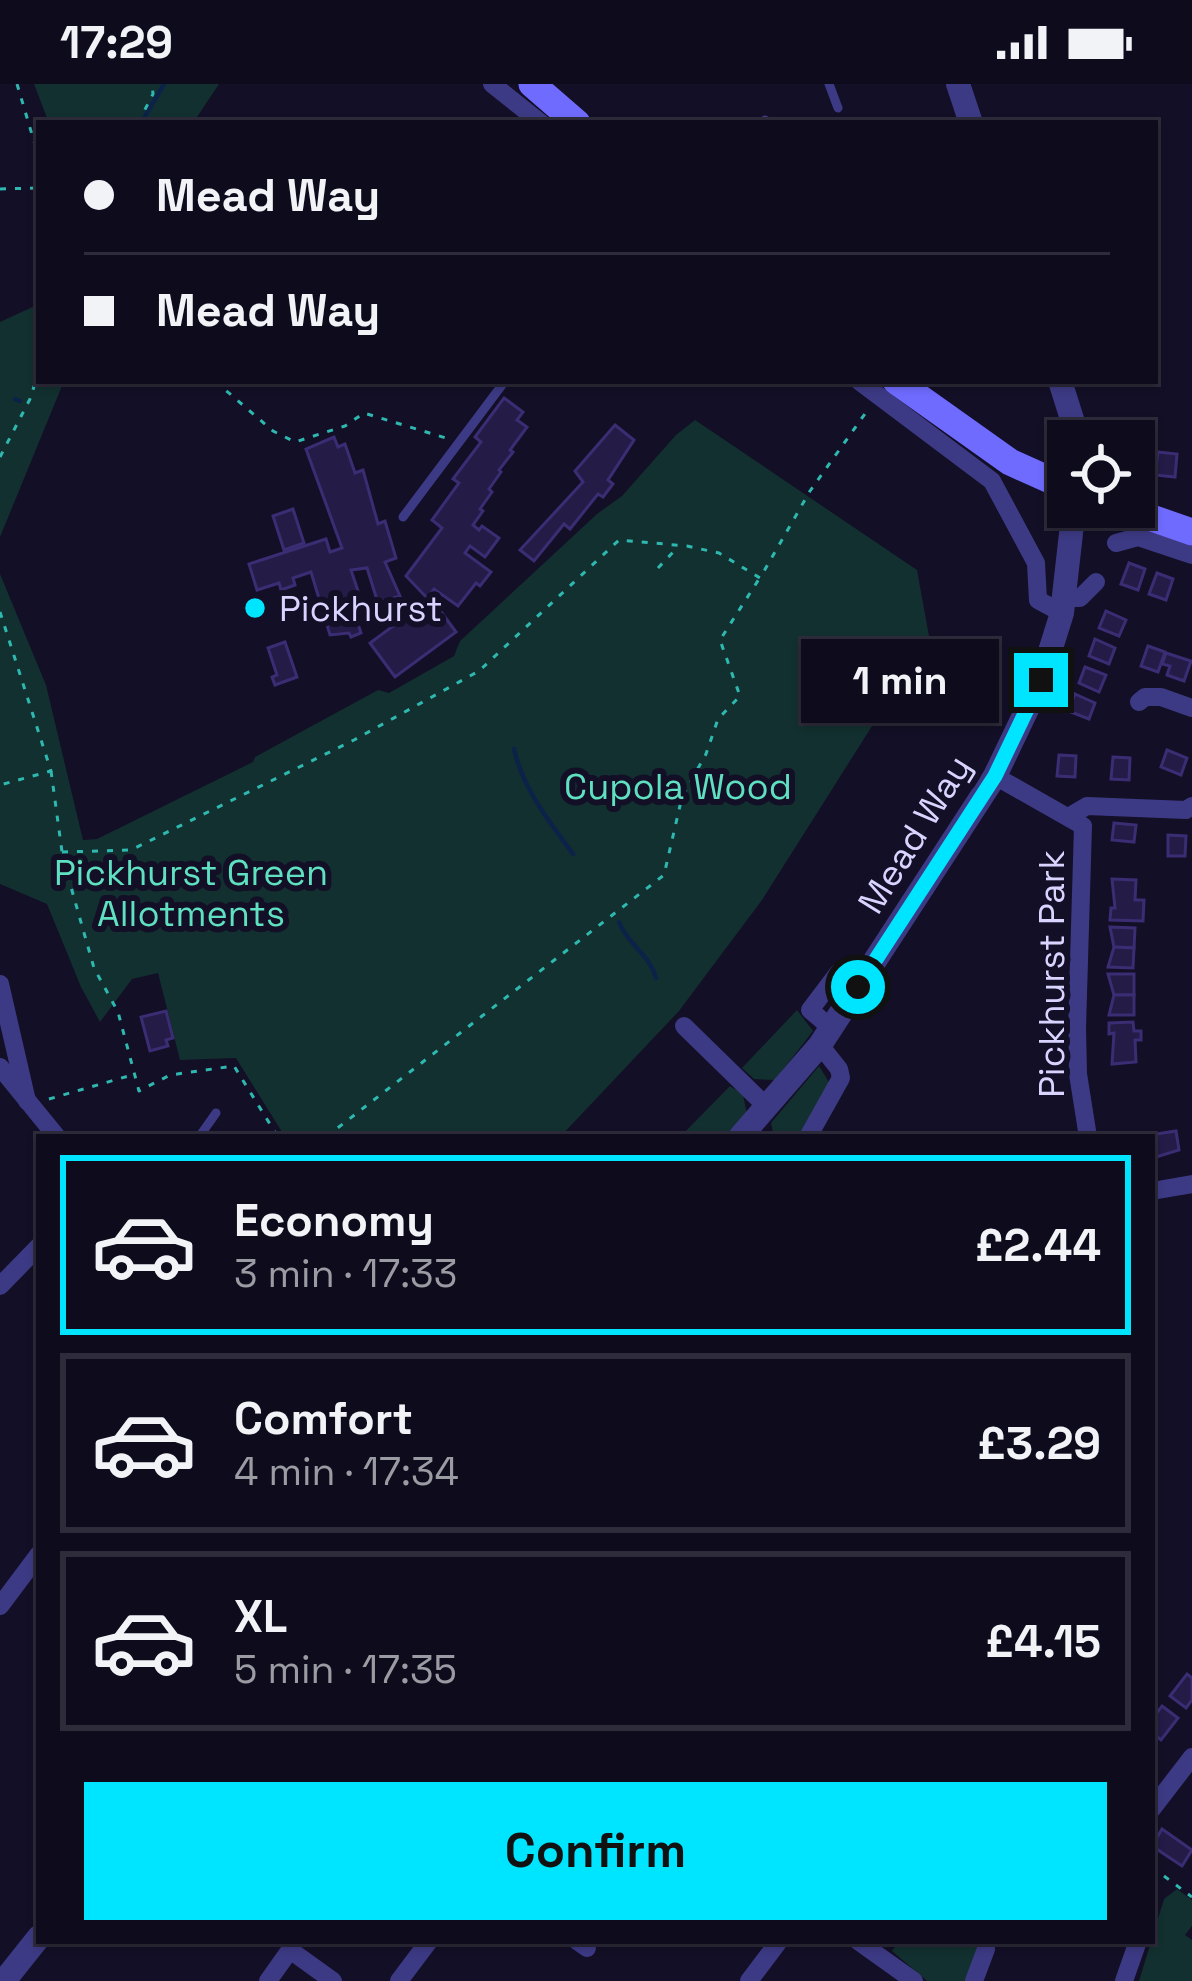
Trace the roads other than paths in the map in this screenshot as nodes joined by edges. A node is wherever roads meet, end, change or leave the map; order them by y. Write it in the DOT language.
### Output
graph roads {
  1 [pos="492,84"];
  2 [pos="829,84"];
  3 [pos="958,84"];
  4 [pos="548,98"];
  5 [pos="838,108"];
  6 [pos="574,120"];
  7 [pos="970,120"];
  8 [pos="503,384"];
  9 [pos="1061,384"];
  10 [pos="887,388"];
  11 [pos="922,413"];
  12 [pos="1072,420"];
  13 [pos="1047,479"];
  14 [pos="403,517"];
  15 [pos="1155,519"];
  16 [pos="1072,528"];
  17 [pos="1192,532"];
  18 [pos="1116,543"];
  19 [pos="1192,555"];
  20 [pos="1096,582"];
  21 [pos="1063,606"];
  22 [pos="1139,702"];
  23 [pos="1192,708"];
  24 [pos="995,776"];
  25 [pos="1192,806"];
  26 [pos="1070,816"];
  27 [pos="0,984"];
  28 [pos="684,1026"];
  29 [pos="825,1036"];
  30 [pos="0,1067"];
  31 [pos="29,1103"];
  32 [pos="766,1107"];
  33 [pos="215,1113"];
  34 [pos="55,1134"];
  35 [pos="201,1134"];
  36 [pos="748,1134"];
  37 [pos="810,1134"];
  38 [pos="1088,1134"];
  39 [pos="1192,1184"];
  40 [pos="1155,1190"];
  41 [pos="36,1249"];
  42 [pos="0,1286"];
  43 [pos="36,1558"];
  44 [pos="0,1606"];
  45 [pos="1192,1757"];
  46 [pos="1155,1805"];
  47 [pos="36,1941"];
  48 [pos="427,1944"];
  49 [pos="776,1944"];
  50 [pos="862,1944"];
  51 [pos="1137,1944"];
  52 [pos="986,1948"];
  53 [pos="4,1981"];
  54 [pos="268,1981"];
  55 [pos="333,1981"];
  56 [pos="399,1981"];
  57 [pos="749,1981"];
  58 [pos="914,1981"];
  59 [pos="974,1981"];
  60 [pos="1124,1981"];
  1 -- 4 [label="street"];
  2 -- 5 [label="lane"];
  3 -- 7 [label="street"];
  4 -- 6 [label="main road"];
  8 -- 14 [label="lane"];
  9 -- 12 [label="street"];
  10 -- 11 [label="main road"];
  11 -- 13 [label="main road"];
  11 -- 21 [label="street"];
  15 -- 17 [label="main road"];
  16 -- 21 [label="street, Mead Way"];
  18 -- 19 [label="street"];
  20 -- 21 [label="street"];
  21 -- 24 [label="street, Mead Way"];
  22 -- 23 [label="street"];
  24 -- 26 [label="street, Pickhurst Park"];
  24 -- 29 [label="street, Mead Way"];
  25 -- 26 [label="street, Pickhurst Park"];
  26 -- 38 [label="street, Pickhurst Park"];
  27 -- 31 [label="street"];
  28 -- 32 [label="street"];
  29 -- 32 [label="street, Mead Way"];
  29 -- 37 [label="street"];
  30 -- 31 [label="street"];
  31 -- 34 [label="street"];
  32 -- 36 [label="street, Mead Way"];
  33 -- 35 [label="lane"];
  39 -- 40 [label="street"];
  41 -- 42 [label="street"];
  43 -- 44 [label="street"];
  45 -- 46 [label="street"];
  47 -- 53 [label="street"];
  48 -- 56 [label="street"];
  49 -- 57 [label="street"];
  50 -- 58 [label="street"];
  51 -- 60 [label="street"];
  52 -- 59 [label="street"];
  54 -- 55 [label="street"];
}
